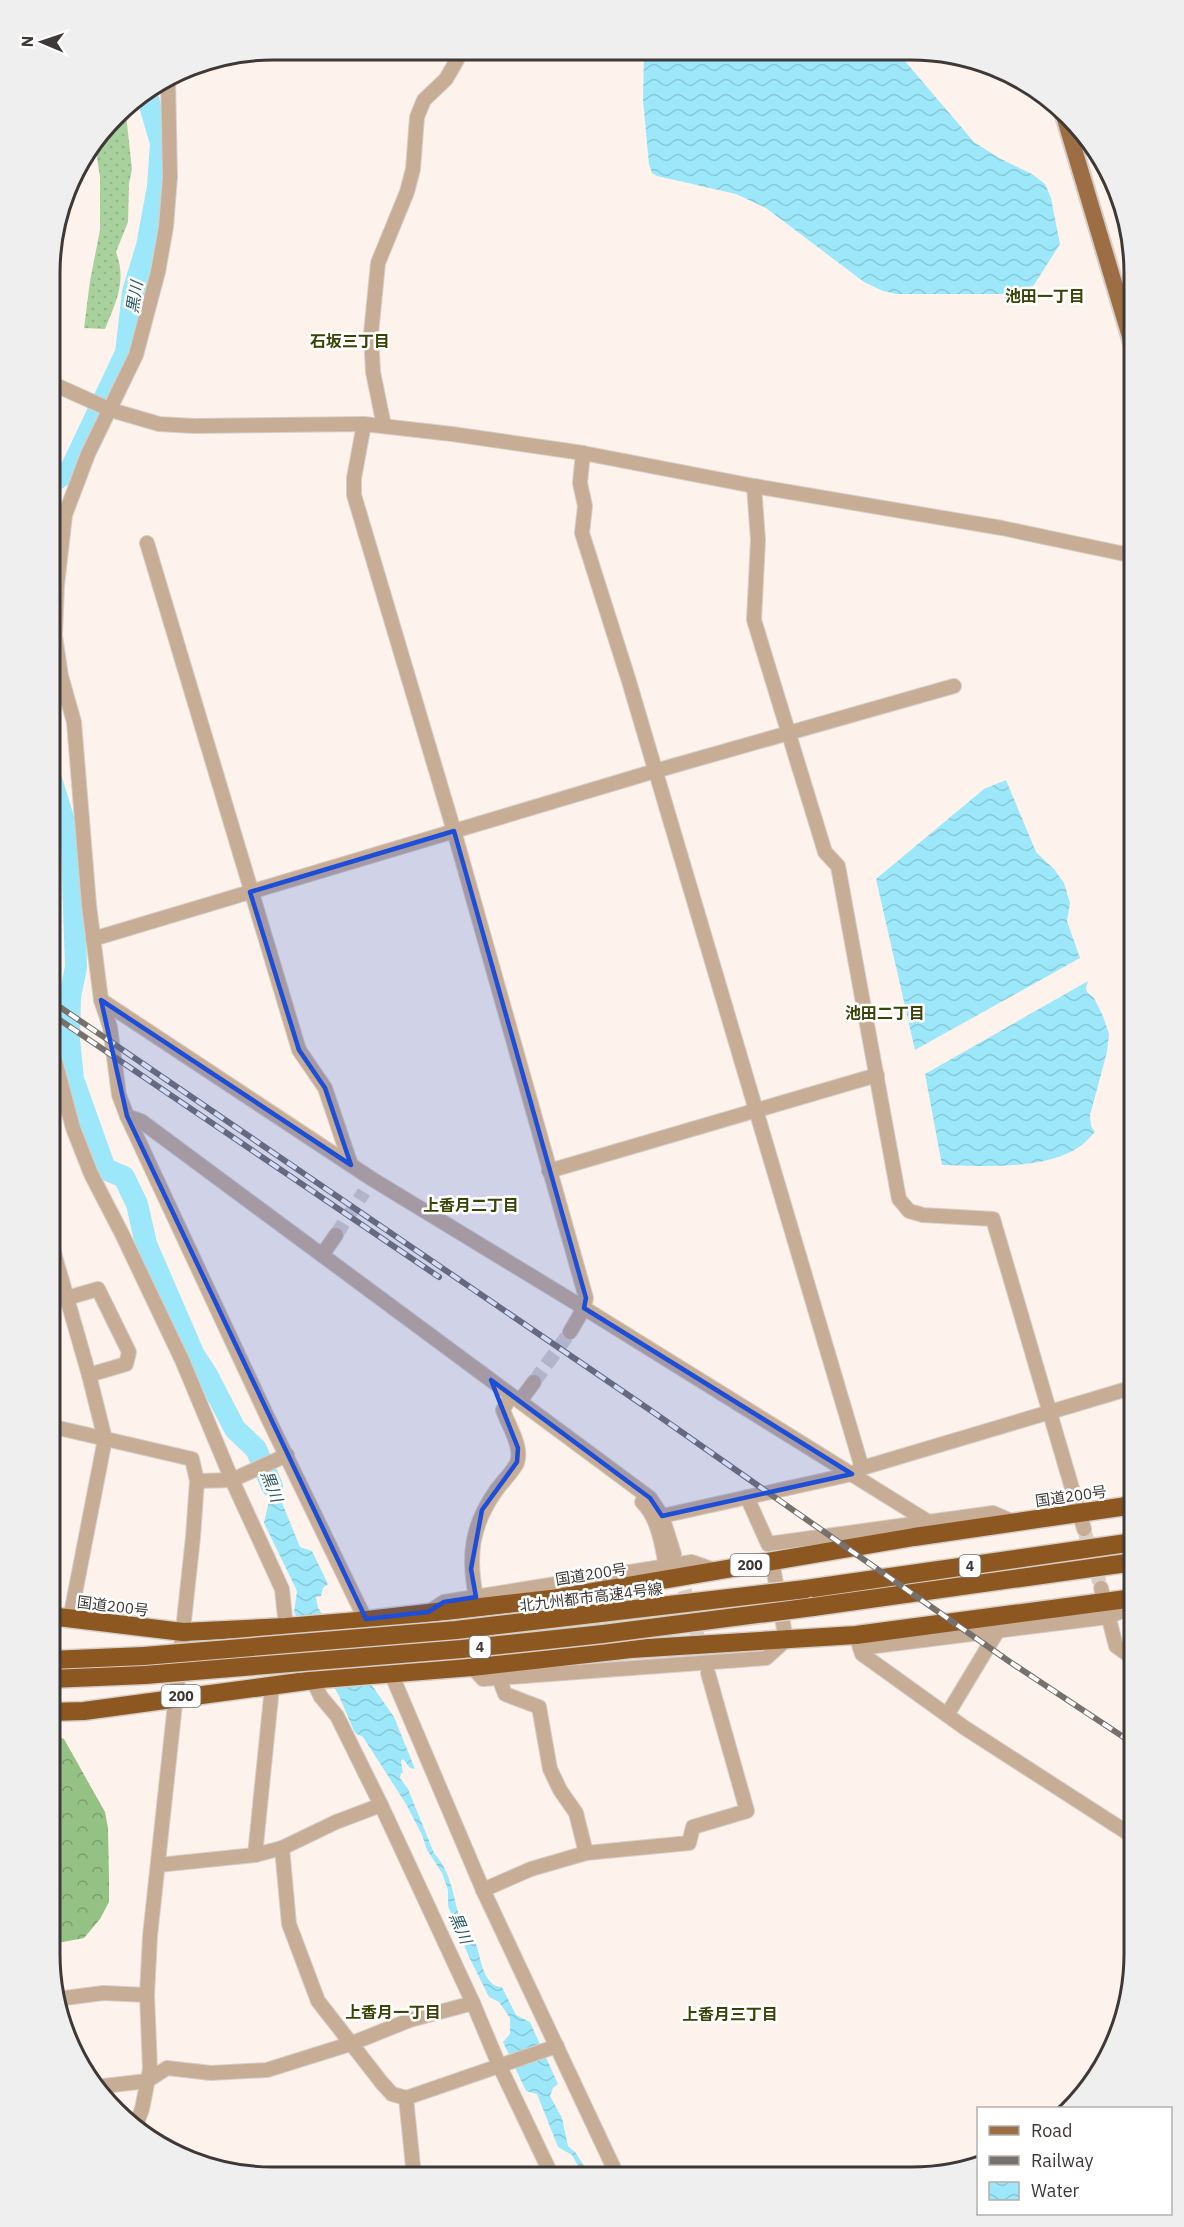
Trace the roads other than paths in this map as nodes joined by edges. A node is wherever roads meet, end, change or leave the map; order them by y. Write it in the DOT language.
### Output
graph roads {
  1 [pos="457,60"];
  2 [pos="168,88"];
  3 [pos="1068,128"];
  4 [pos="1124,317"];
  5 [pos="60,388"];
  6 [pos="108,408"];
  7 [pos="364,424"];
  8 [pos="384,426"];
  9 [pos="583,453"];
  10 [pos="754,486"];
  11 [pos="147,543"];
  12 [pos="1124,554"];
  13 [pos="60,559"];
  14 [pos="60,669"];
  15 [pos="954,686"];
  16 [pos="788,732"];
  17 [pos="655,771"];
  18 [pos="454,831"];
  19 [pos="250,892"];
  20 [pos="93,939"];
  21 [pos="101,1000"];
  22 [pos="877,1076"];
  23 [pos="60,1077"];
  24 [pos="755,1111"];
  25 [pos="127,1116"];
  26 [pos="351,1166"];
  27 [pos="549,1171"];
  28 [pos="372,1179"];
  29 [pos="364,1192"];
  30 [pos="336,1235"];
  31 [pos="322,1255"];
  32 [pos="60,1274"];
  33 [pos="67,1298"];
  34 [pos="584,1308"];
  35 [pos="570,1332"];
  36 [pos="89,1375"];
  37 [pos="534,1382"];
  38 [pos="1124,1390"];
  39 [pos="515,1398"];
  40 [pos="1049,1412"];
  41 [pos="60,1428"];
  42 [pos="105,1439"];
  43 [pos="284,1456"];
  44 [pos="606,1465"];
  45 [pos="857,1471"];
  46 [pos="236,1478"];
  47 [pos="197,1481"];
  48 [pos="747,1497"];
  49 [pos="1124,1508"];
  50 [pos="662,1516"];
  51 [pos="927,1521"];
  52 [pos="1082,1521"];
  53 [pos="1016,1523"];
  54 [pos="1124,1543"];
  55 [pos="770,1552"];
  56 [pos="674,1554"];
  57 [pos="1124,1563"];
  58 [pos="666,1566"];
  59 [pos="718,1570"];
  60 [pos="476,1597"];
  61 [pos="1124,1600"];
  62 [pos="1104,1603"];
  63 [pos="1124,1605"];
  64 [pos="428,1612"];
  65 [pos="60,1618"];
  66 [pos="70,1619"];
  67 [pos="362,1620"];
  68 [pos="290,1627"];
  69 [pos="183,1632"];
  70 [pos="997,1632"];
  71 [pos="786,1640"];
  72 [pos="858,1642"];
  73 [pos="1124,1652"];
  74 [pos="60,1661"];
  75 [pos="145,1665"];
  76 [pos="707,1666"];
  77 [pos="472,1667"];
  78 [pos="387,1673"];
  79 [pos="60,1678"];
  80 [pos="499,1678"];
  81 [pos="317,1679"];
  82 [pos="272,1687"];
  83 [pos="175,1697"];
  84 [pos="60,1712"];
  85 [pos="947,1714"];
  86 [pos="381,1805"];
  87 [pos="1124,1830"];
  88 [pos="282,1848"];
  89 [pos="586,1853"];
  90 [pos="255,1855"];
  91 [pos="158,1865"];
  92 [pos="483,1890"];
  93 [pos="147,1995"];
  94 [pos="64,1998"];
  95 [pos="473,2003"];
  96 [pos="350,2044"];
  97 [pos="556,2047"];
  98 [pos="501,2065"];
  99 [pos="147,2081"];
  100 [pos="105,2086"];
  101 [pos="406,2098"];
  102 [pos="138,2119"];
  103 [pos="413,2167"];
  104 [pos="548,2167"];
  105 [pos="613,2167"];
  1 -- 8 [label="street"];
  2 -- 6 [label="street"];
  3 -- 4 [label="main road"];
  5 -- 6 [label="street"];
  6 -- 7 [label="street"];
  6 -- 13 [label="street"];
  7 -- 8 [label="street"];
  7 -- 18 [label="street"];
  8 -- 9 [label="street"];
  9 -- 10 [label="street"];
  9 -- 17 [label="street"];
  10 -- 12 [label="street"];
  10 -- 16 [label="street"];
  11 -- 19 [label="street"];
  14 -- 20 [label="street"];
  15 -- 16 [label="street"];
  16 -- 17 [label="street"];
  16 -- 22 [label="street"];
  17 -- 18 [label="street"];
  17 -- 24 [label="street"];
  18 -- 19 [label="street"];
  18 -- 27 [label="street"];
  19 -- 20 [label="street"];
  19 -- 26 [label="street"];
  20 -- 21 [label="street"];
  21 -- 25 [label="street"];
  21 -- 26 [label="street"];
  22 -- 24 [label="street"];
  22 -- 40 [label="street"];
  23 -- 46 [label="street"];
  24 -- 27 [label="street"];
  24 -- 45 [label="street"];
  25 -- 31 [label="street"];
  25 -- 43 [label="street"];
  26 -- 28 [label="street"];
  27 -- 34 [label="street"];
  28 -- 29 [label="street"];
  28 -- 34 [label="street"];
  30 -- 31 [label="street"];
  31 -- 39 [label="street"];
  32 -- 33 [label="street"];
  33 -- 36 [label="street"];
  33 -- 36 [label="street"];
  34 -- 35 [label="street"];
  34 -- 45 [label="street"];
  36 -- 42 [label="street"];
  37 -- 39 [label="street"];
  38 -- 40 [label="street"];
  39 -- 44 [label="street"];
  39 -- 60 [label="street"];
  40 -- 45 [label="street"];
  40 -- 52 [label="street"];
  41 -- 42 [label="street"];
  42 -- 47 [label="street"];
  42 -- 66 [label="street"];
  43 -- 46 [label="street"];
  43 -- 67 [label="street"];
  44 -- 50 [label="street"];
  44 -- 58 [label="street"];
  45 -- 48 [label="street"];
  45 -- 51 [label="street"];
  46 -- 47 [label="street"];
  46 -- 68 [label="street"];
  47 -- 69 [label="street"];
  48 -- 50 [label="street"];
  48 -- 55 [label="street"];
  49 -- 52 [label="highway, 国道200号 / 200"];
  50 -- 56 [label="street"];
  51 -- 53 [label="street"];
  51 -- 55 [label="street"];
  52 -- 53 [label="highway, 国道200号 / 200"];
  53 -- 55 [label="highway, 国道200号 / 200"];
  54 -- 75 [label="highway, 北九州都市高速4号線 / 4, bridge"];
  55 -- 59 [label="highway, 国道200号 / 200"];
  55 -- 71 [label="street"];
  57 -- 75 [label="highway, 北九州都市高速4号線 / 4, bridge"];
  58 -- 59 [label="street"];
  58 -- 60 [label="street"];
  59 -- 64 [label="highway, 国道200号 / 200"];
  60 -- 64 [label="street"];
  61 -- 62 [label="highway, 200"];
  62 -- 63 [label="street"];
  62 -- 70 [label="street"];
  62 -- 72 [label="highway, 200"];
  62 -- 73 [label="street"];
  64 -- 67 [label="highway, 国道200号 / 200"];
  65 -- 66 [label="highway, 国道200号 / 200"];
  66 -- 69 [label="highway, 国道200号 / 200"];
  67 -- 68 [label="highway, 国道200号 / 200"];
  67 -- 78 [label="street"];
  68 -- 69 [label="highway, 国道200号 / 200"];
  68 -- 81 [label="street"];
  69 -- 83 [label="street"];
  70 -- 72 [label="street"];
  70 -- 85 [label="street"];
  71 -- 72 [label="highway, 200"];
  71 -- 76 [label="street"];
  71 -- 77 [label="highway, 200"];
  72 -- 85 [label="street"];
  74 -- 75 [label="highway, 北九州都市高速4号線 / 4"];
  75 -- 79 [label="highway, 北九州都市高速4号線 / 4"];
  76 -- 80 [label="street"];
  76 -- 89 [label="street"];
  77 -- 78 [label="highway, 200"];
  77 -- 80 [label="street"];
  78 -- 81 [label="highway, 200"];
  78 -- 92 [label="street"];
  80 -- 89 [label="street"];
  81 -- 82 [label="highway, 200"];
  81 -- 86 [label="street"];
  82 -- 83 [label="highway, 200"];
  82 -- 90 [label="street"];
  83 -- 84 [label="highway, 200"];
  83 -- 91 [label="street"];
  85 -- 87 [label="street"];
  86 -- 88 [label="street"];
  86 -- 95 [label="street"];
  88 -- 90 [label="street"];
  88 -- 96 [label="street"];
  89 -- 92 [label="street"];
  90 -- 91 [label="street"];
  91 -- 93 [label="street"];
  92 -- 97 [label="street"];
  93 -- 94 [label="street"];
  93 -- 99 [label="street"];
  95 -- 96 [label="street"];
  95 -- 98 [label="street"];
  96 -- 99 [label="street"];
  96 -- 101 [label="street"];
  97 -- 98 [label="street"];
  97 -- 105 [label="street"];
  98 -- 101 [label="street"];
  98 -- 104 [label="street"];
  99 -- 100 [label="street"];
  99 -- 102 [label="street"];
  101 -- 103 [label="street"];
}
